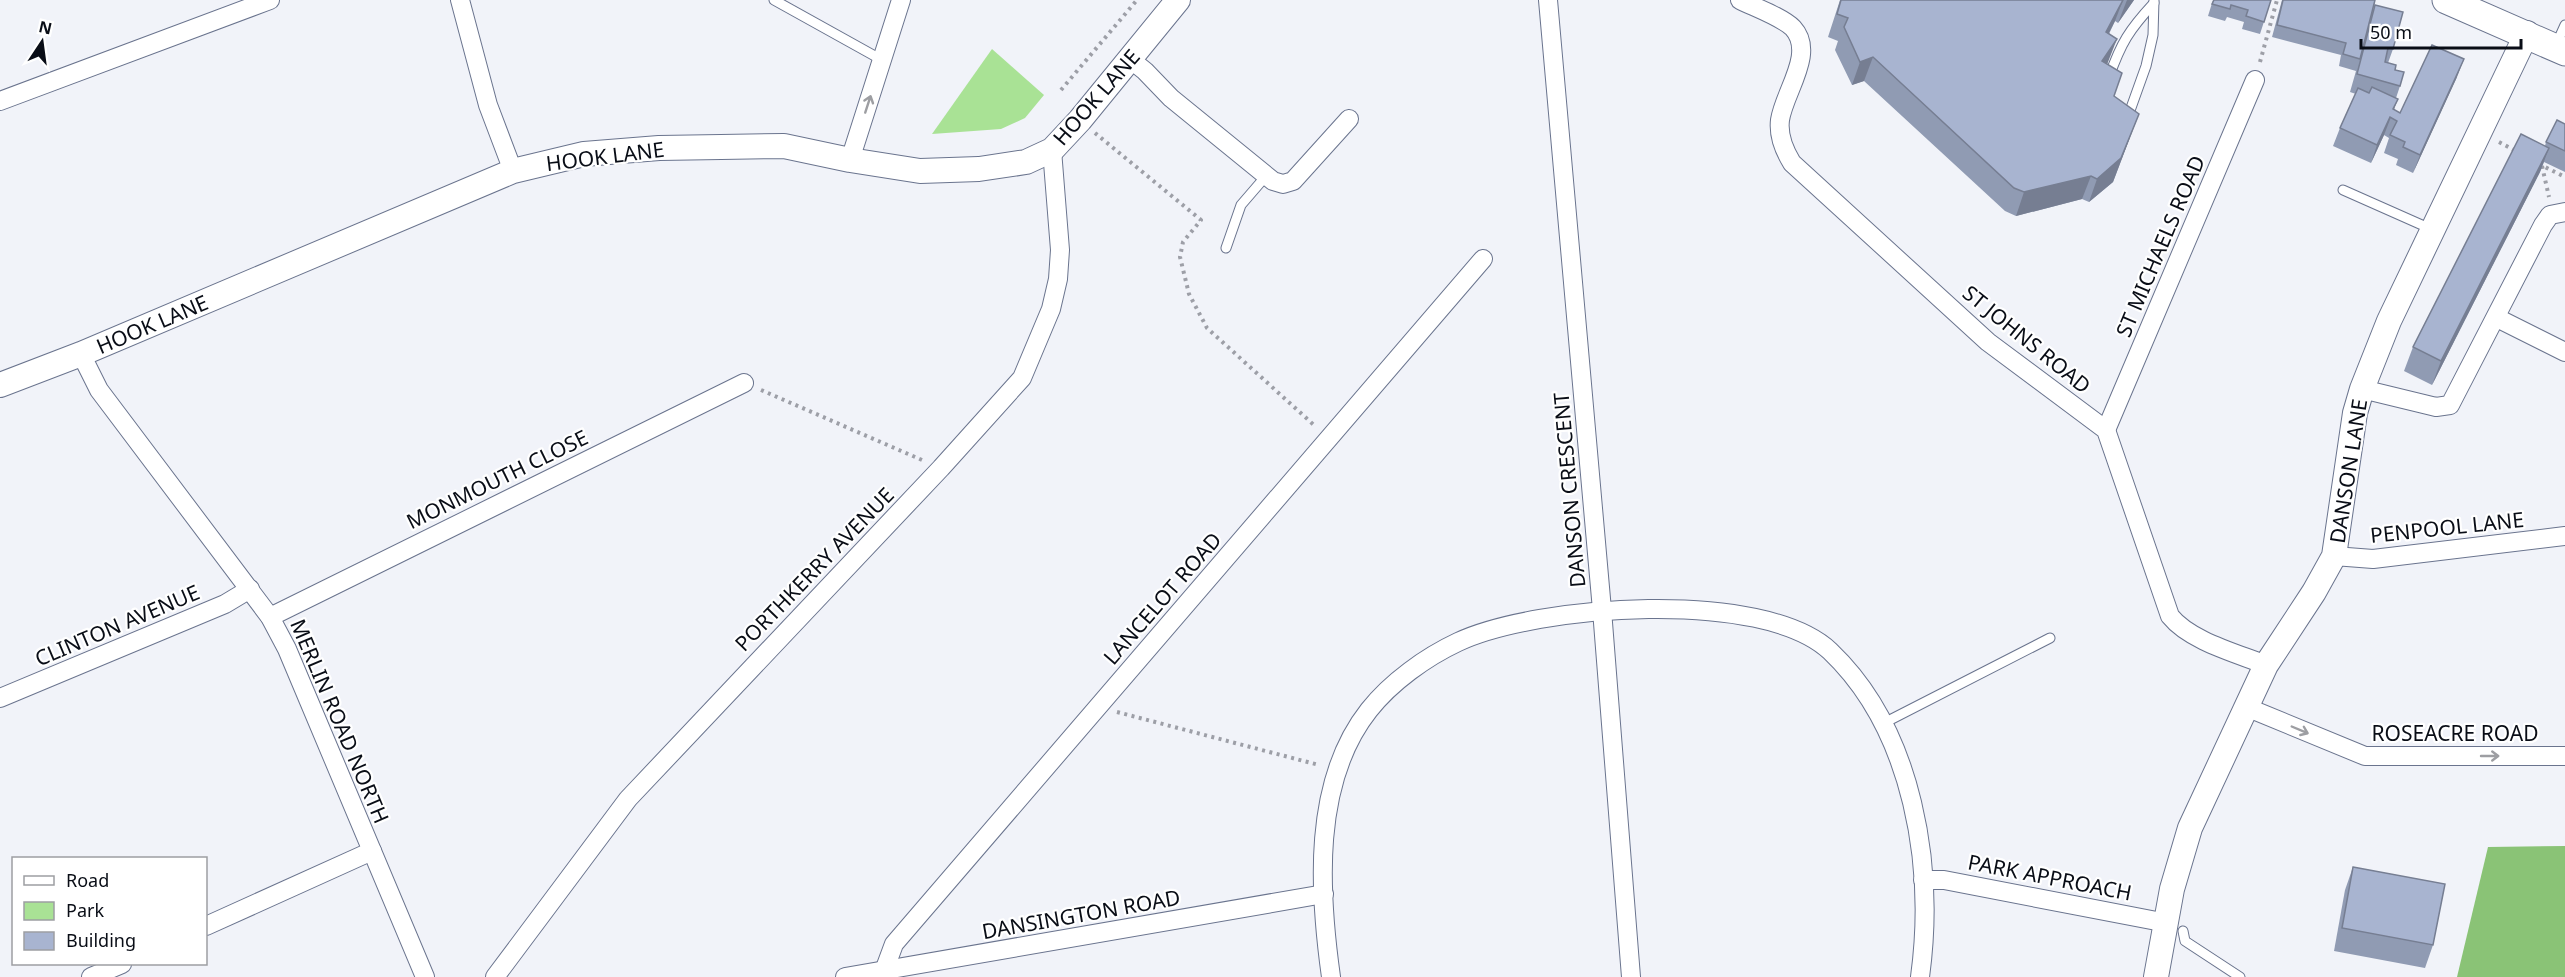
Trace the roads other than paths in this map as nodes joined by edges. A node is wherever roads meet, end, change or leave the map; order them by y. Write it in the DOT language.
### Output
graph roads {
  1 [pos="270,0"];
  2 [pos="460,0"];
  3 [pos="774,0"];
  4 [pos="901,0"];
  5 [pos="1178,0"];
  6 [pos="1548,0"];
  7 [pos="1740,0"];
  8 [pos="2446,0"];
  9 [pos="2154,2"];
  10 [pos="2473,5"];
  11 [pos="2527,33"];
  12 [pos="2562,41"];
  13 [pos="1130,59"];
  14 [pos="882,60"];
  15 [pos="2255,80"];
  16 [pos="2108,82"];
  17 [pos="0,101"];
  18 [pos="1349,119"];
  19 [pos="2124,126"];
  20 [pos="1052,150"];
  21 [pos="850,160"];
  22 [pos="513,171"];
  23 [pos="1266,176"];
  24 [pos="2343,190"];
  25 [pos="2559,213"];
  26 [pos="2434,230"];
  27 [pos="1226,248"];
  28 [pos="1483,259"];
  29 [pos="2497,318"];
  30 [pos="2565,352"];
  31 [pos="81,354"];
  32 [pos="744,383"];
  33 [pos="0,385"];
  34 [pos="2362,389"];
  35 [pos="2106,430"];
  36 [pos="2565,536"];
  37 [pos="2334,556"];
  38 [pos="250,589"];
  39 [pos="1602,610"];
  40 [pos="270,616"];
  41 [pos="2050,638"];
  42 [pos="2266,665"];
  43 [pos="0,698"];
  44 [pos="2246,707"];
  45 [pos="1882,723"];
  46 [pos="2565,756"];
  47 [pos="372,851"];
  48 [pos="1923,880"];
  49 [pos="1324,894"];
  50 [pos="207,926"];
  51 [pos="2178,931"];
  52 [pos="118,965"];
  53 [pos="884,971"];
  54 [pos="92,977"];
  55 [pos="425,977"];
  56 [pos="495,977"];
  57 [pos="845,977"];
  58 [pos="1331,977"];
  59 [pos="1631,977"];
  60 [pos="1920,977"];
  61 [pos="2156,977"];
  62 [pos="2240,977"];
  1 -- 17 [label="street"];
  2 -- 22 [label="street"];
  3 -- 14 [label="lane"];
  4 -- 14 [label="street"];
  5 -- 13 [label="street, HOOK LANE"];
  6 -- 39 [label="street, DANSON CRESCENT"];
  7 -- 35 [label="street, ST JOHNS ROAD"];
  8 -- 10 [label="main road"];
  9 -- 16 [label="lane"];
  9 -- 19 [label="lane"];
  10 -- 11 [label="main road"];
  11 -- 12 [label="main road"];
  11 -- 26 [label="street, DANSON LANE"];
  13 -- 20 [label="street, HOOK LANE"];
  13 -- 23 [label="street"];
  21 -- 14 [label="street, one-way"];
  15 -- 35 [label="street, ST MICHAELS ROAD"];
  18 -- 23 [label="street"];
  20 -- 21 [label="street, HOOK LANE"];
  20 -- 56 [label="street, PORTHKERRY AVENUE"];
  21 -- 22 [label="street, HOOK LANE"];
  22 -- 31 [label="street, HOOK LANE"];
  23 -- 27 [label="lane"];
  24 -- 26 [label="lane"];
  25 -- 29 [label="street"];
  26 -- 34 [label="street, DANSON LANE"];
  28 -- 53 [label="street, LANCELOT ROAD"];
  29 -- 30 [label="street"];
  29 -- 34 [label="street"];
  31 -- 33 [label="street, HOOK LANE"];
  31 -- 38 [label="street, MERLIN ROAD NORTH"];
  32 -- 40 [label="street, MONMOUTH CLOSE"];
  34 -- 37 [label="street, DANSON LANE"];
  35 -- 42 [label="street"];
  36 -- 37 [label="street, PENPOOL LANE"];
  37 -- 42 [label="street, DANSON LANE"];
  38 -- 40 [label="street, MERLIN ROAD NORTH"];
  38 -- 43 [label="street, CLINTON AVENUE"];
  39 -- 45 [label="street"];
  39 -- 49 [label="street"];
  39 -- 59 [label="street, DANSON CRESCENT"];
  40 -- 47 [label="street, MERLIN ROAD NORTH"];
  41 -- 45 [label="lane"];
  42 -- 44 [label="street, DANSON LANE"];
  44 -- 46 [label="street, ROSEACRE ROAD, one-way"];
  44 -- 51 [label="street, DANSON LANE"];
  45 -- 48 [label="street"];
  47 -- 50 [label="street"];
  47 -- 55 [label="street, MERLIN ROAD NORTH"];
  48 -- 51 [label="street, PARK APPROACH"];
  48 -- 60 [label="street"];
  49 -- 53 [label="street, DANSINGTON ROAD"];
  49 -- 58 [label="street"];
  51 -- 61 [label="street, DANSON LANE"];
  51 -- 62 [label="lane"];
  52 -- 54 [label="street"];
  53 -- 57 [label="street, DANSINGTON ROAD"];
}
